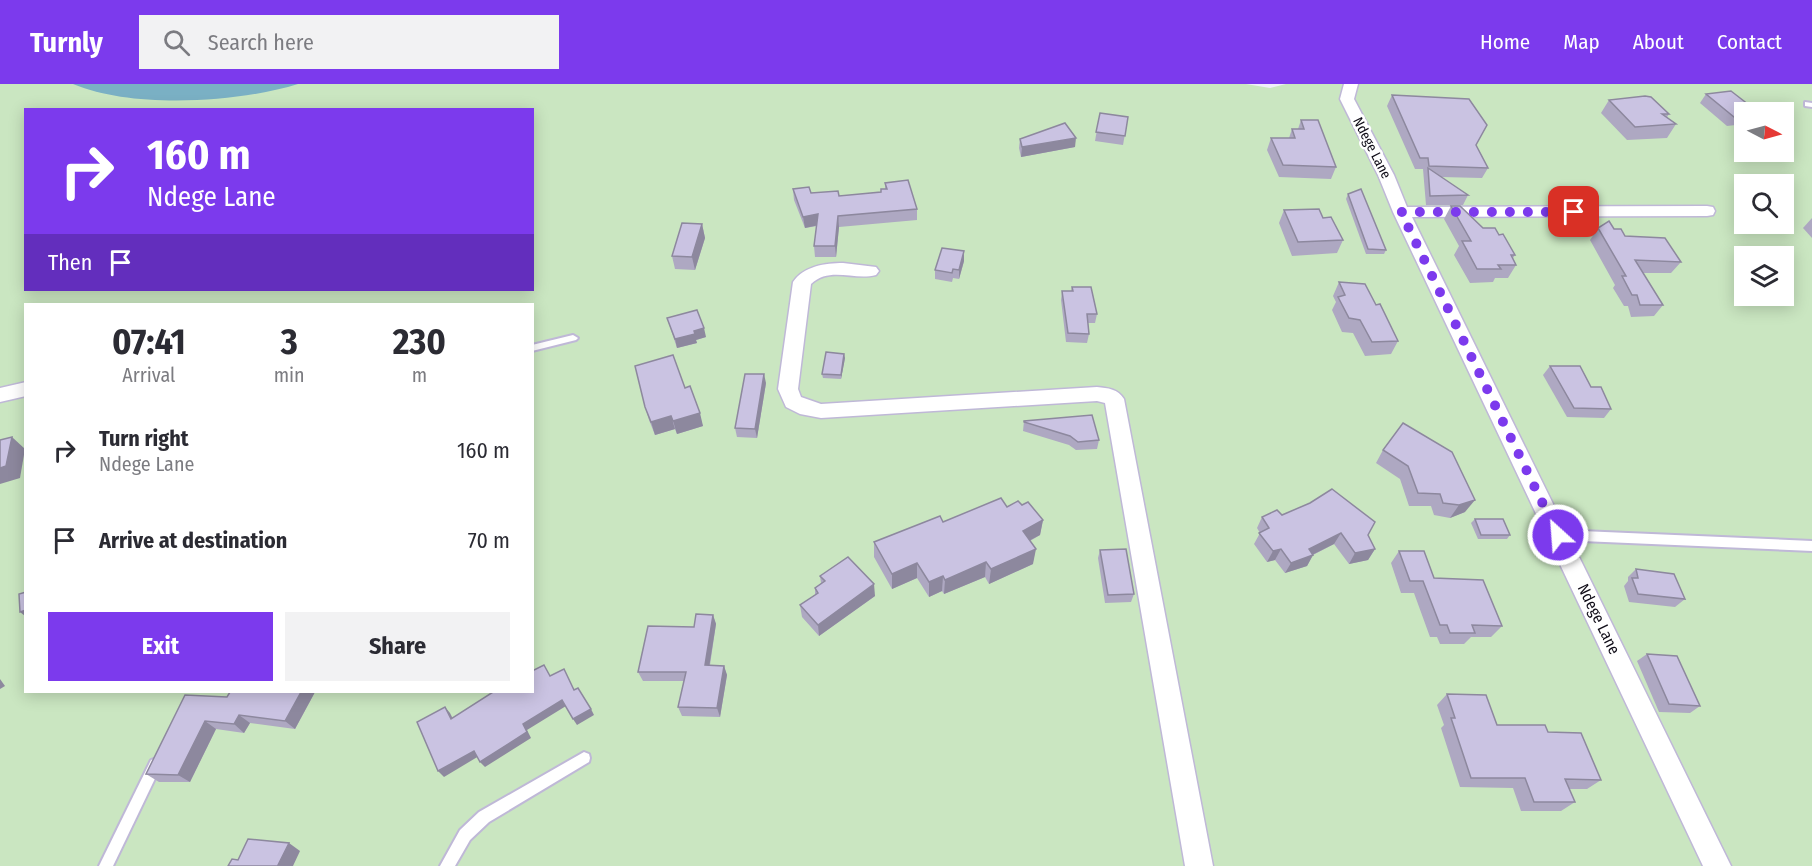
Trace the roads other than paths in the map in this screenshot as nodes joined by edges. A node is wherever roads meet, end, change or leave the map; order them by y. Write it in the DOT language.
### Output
graph roads {
  1 [pos="1351,84"];
  2 [pos="1707,211"];
  3 [pos="1401,212"];
  4 [pos="870,271"];
  5 [pos="573,338"];
  6 [pos="534,348"];
  7 [pos="24,389"];
  8 [pos="0,395"];
  9 [pos="1558,535"];
  10 [pos="1812,546"];
  11 [pos="162,753"];
  12 [pos="584,758"];
  13 [pos="106,866"];
  14 [pos="447,866"];
  15 [pos="1199,866"];
  16 [pos="1717,866"];
  1 -- 3 [label="street, Ndege Lane"];
  2 -- 3 [label="street"];
  3 -- 9 [label="street, Ndege Lane"];
  4 -- 15 [label="street"];
  5 -- 6 [label="lane"];
  7 -- 8 [label="street"];
  9 -- 10 [label="lane"];
  9 -- 16 [label="street, Ndege Lane"];
  11 -- 13 [label="lane"];
  12 -- 14 [label="lane"];
}
